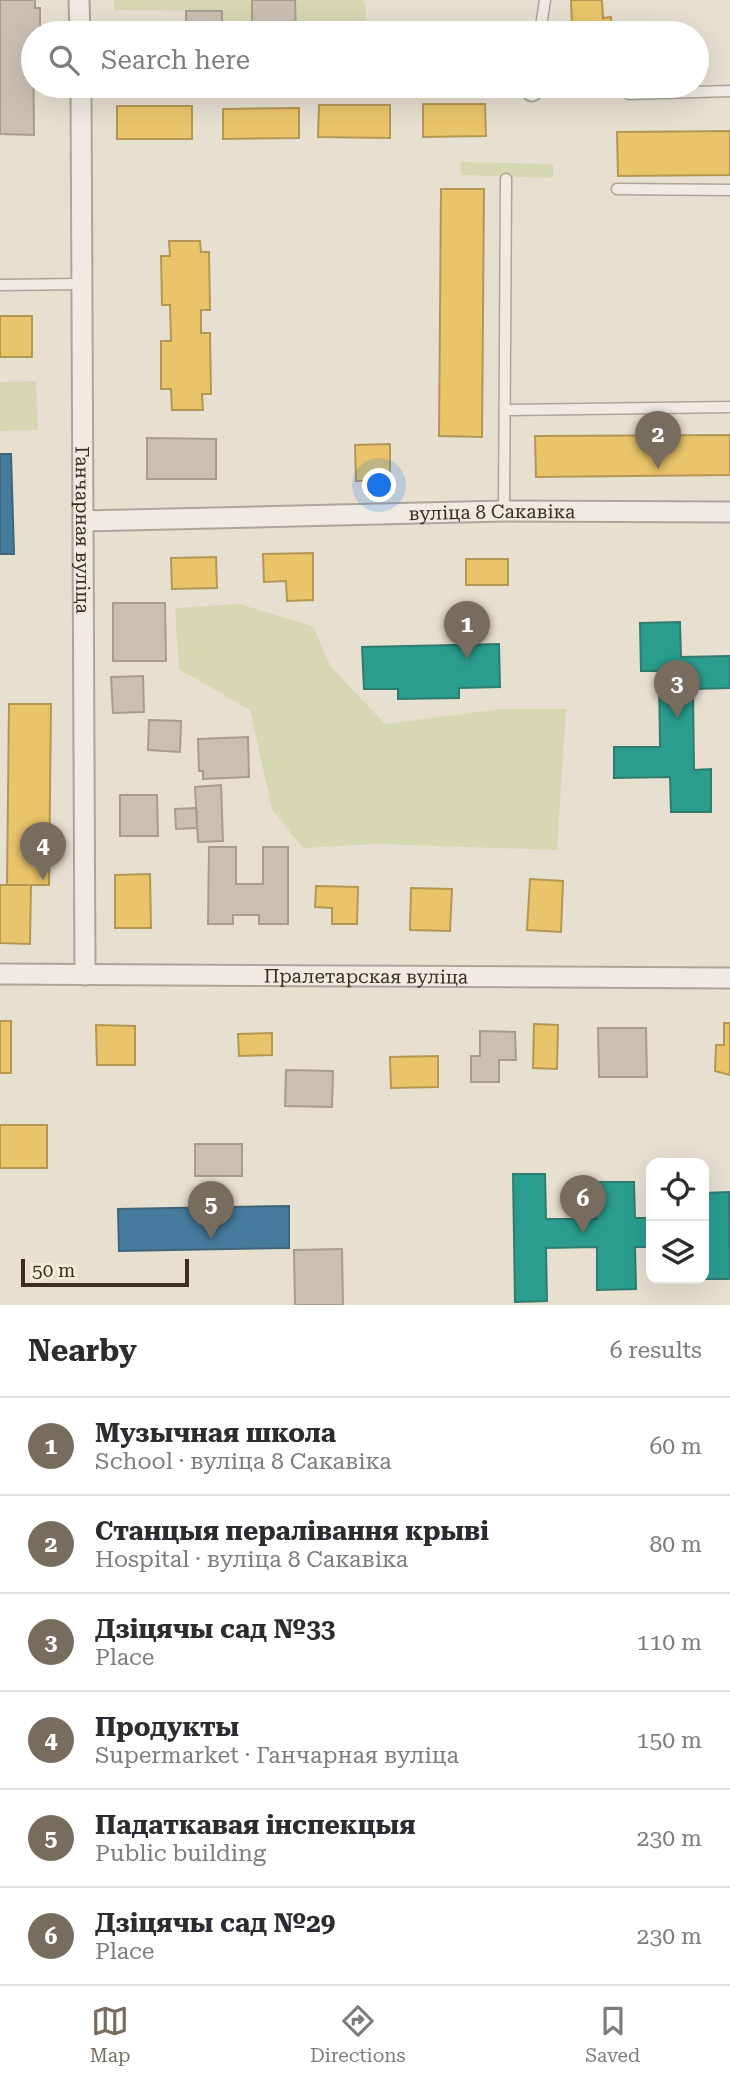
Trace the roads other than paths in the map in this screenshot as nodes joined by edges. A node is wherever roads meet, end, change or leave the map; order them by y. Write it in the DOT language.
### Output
graph roads {
  1 [pos="79,0"];
  2 [pos="545,0"];
  3 [pos="80,21"];
  4 [pos="542,21"];
  5 [pos="730,91"];
  6 [pos="709,92"];
  7 [pos="81,98"];
  8 [pos="506,179"];
  9 [pos="617,188"];
  10 [pos="730,190"];
  11 [pos="83,284"];
  12 [pos="0,285"];
  13 [pos="730,407"];
  14 [pos="505,410"];
  15 [pos="504,511"];
  16 [pos="730,512"];
  17 [pos="84,521"];
  18 [pos="0,974"];
  19 [pos="85,975"];
  20 [pos="730,978"];
  1 -- 3 [label="street"];
  2 -- 4 [label="lane"];
  5 -- 6 [label="lane"];
  7 -- 11 [label="street, Ганчарная вуліца"];
  8 -- 14 [label="lane"];
  9 -- 10 [label="lane"];
  11 -- 12 [label="lane"];
  11 -- 17 [label="street, Ганчарная вуліца"];
  13 -- 14 [label="lane"];
  14 -- 15 [label="lane"];
  15 -- 16 [label="street, вуліца 8 Сакавіка"];
  15 -- 17 [label="street, вуліца 8 Сакавіка"];
  17 -- 19 [label="street, Ганчарная вуліца"];
  18 -- 19 [label="street, Пралетарская вуліца"];
  19 -- 20 [label="street, Пралетарская вуліца"];
}
